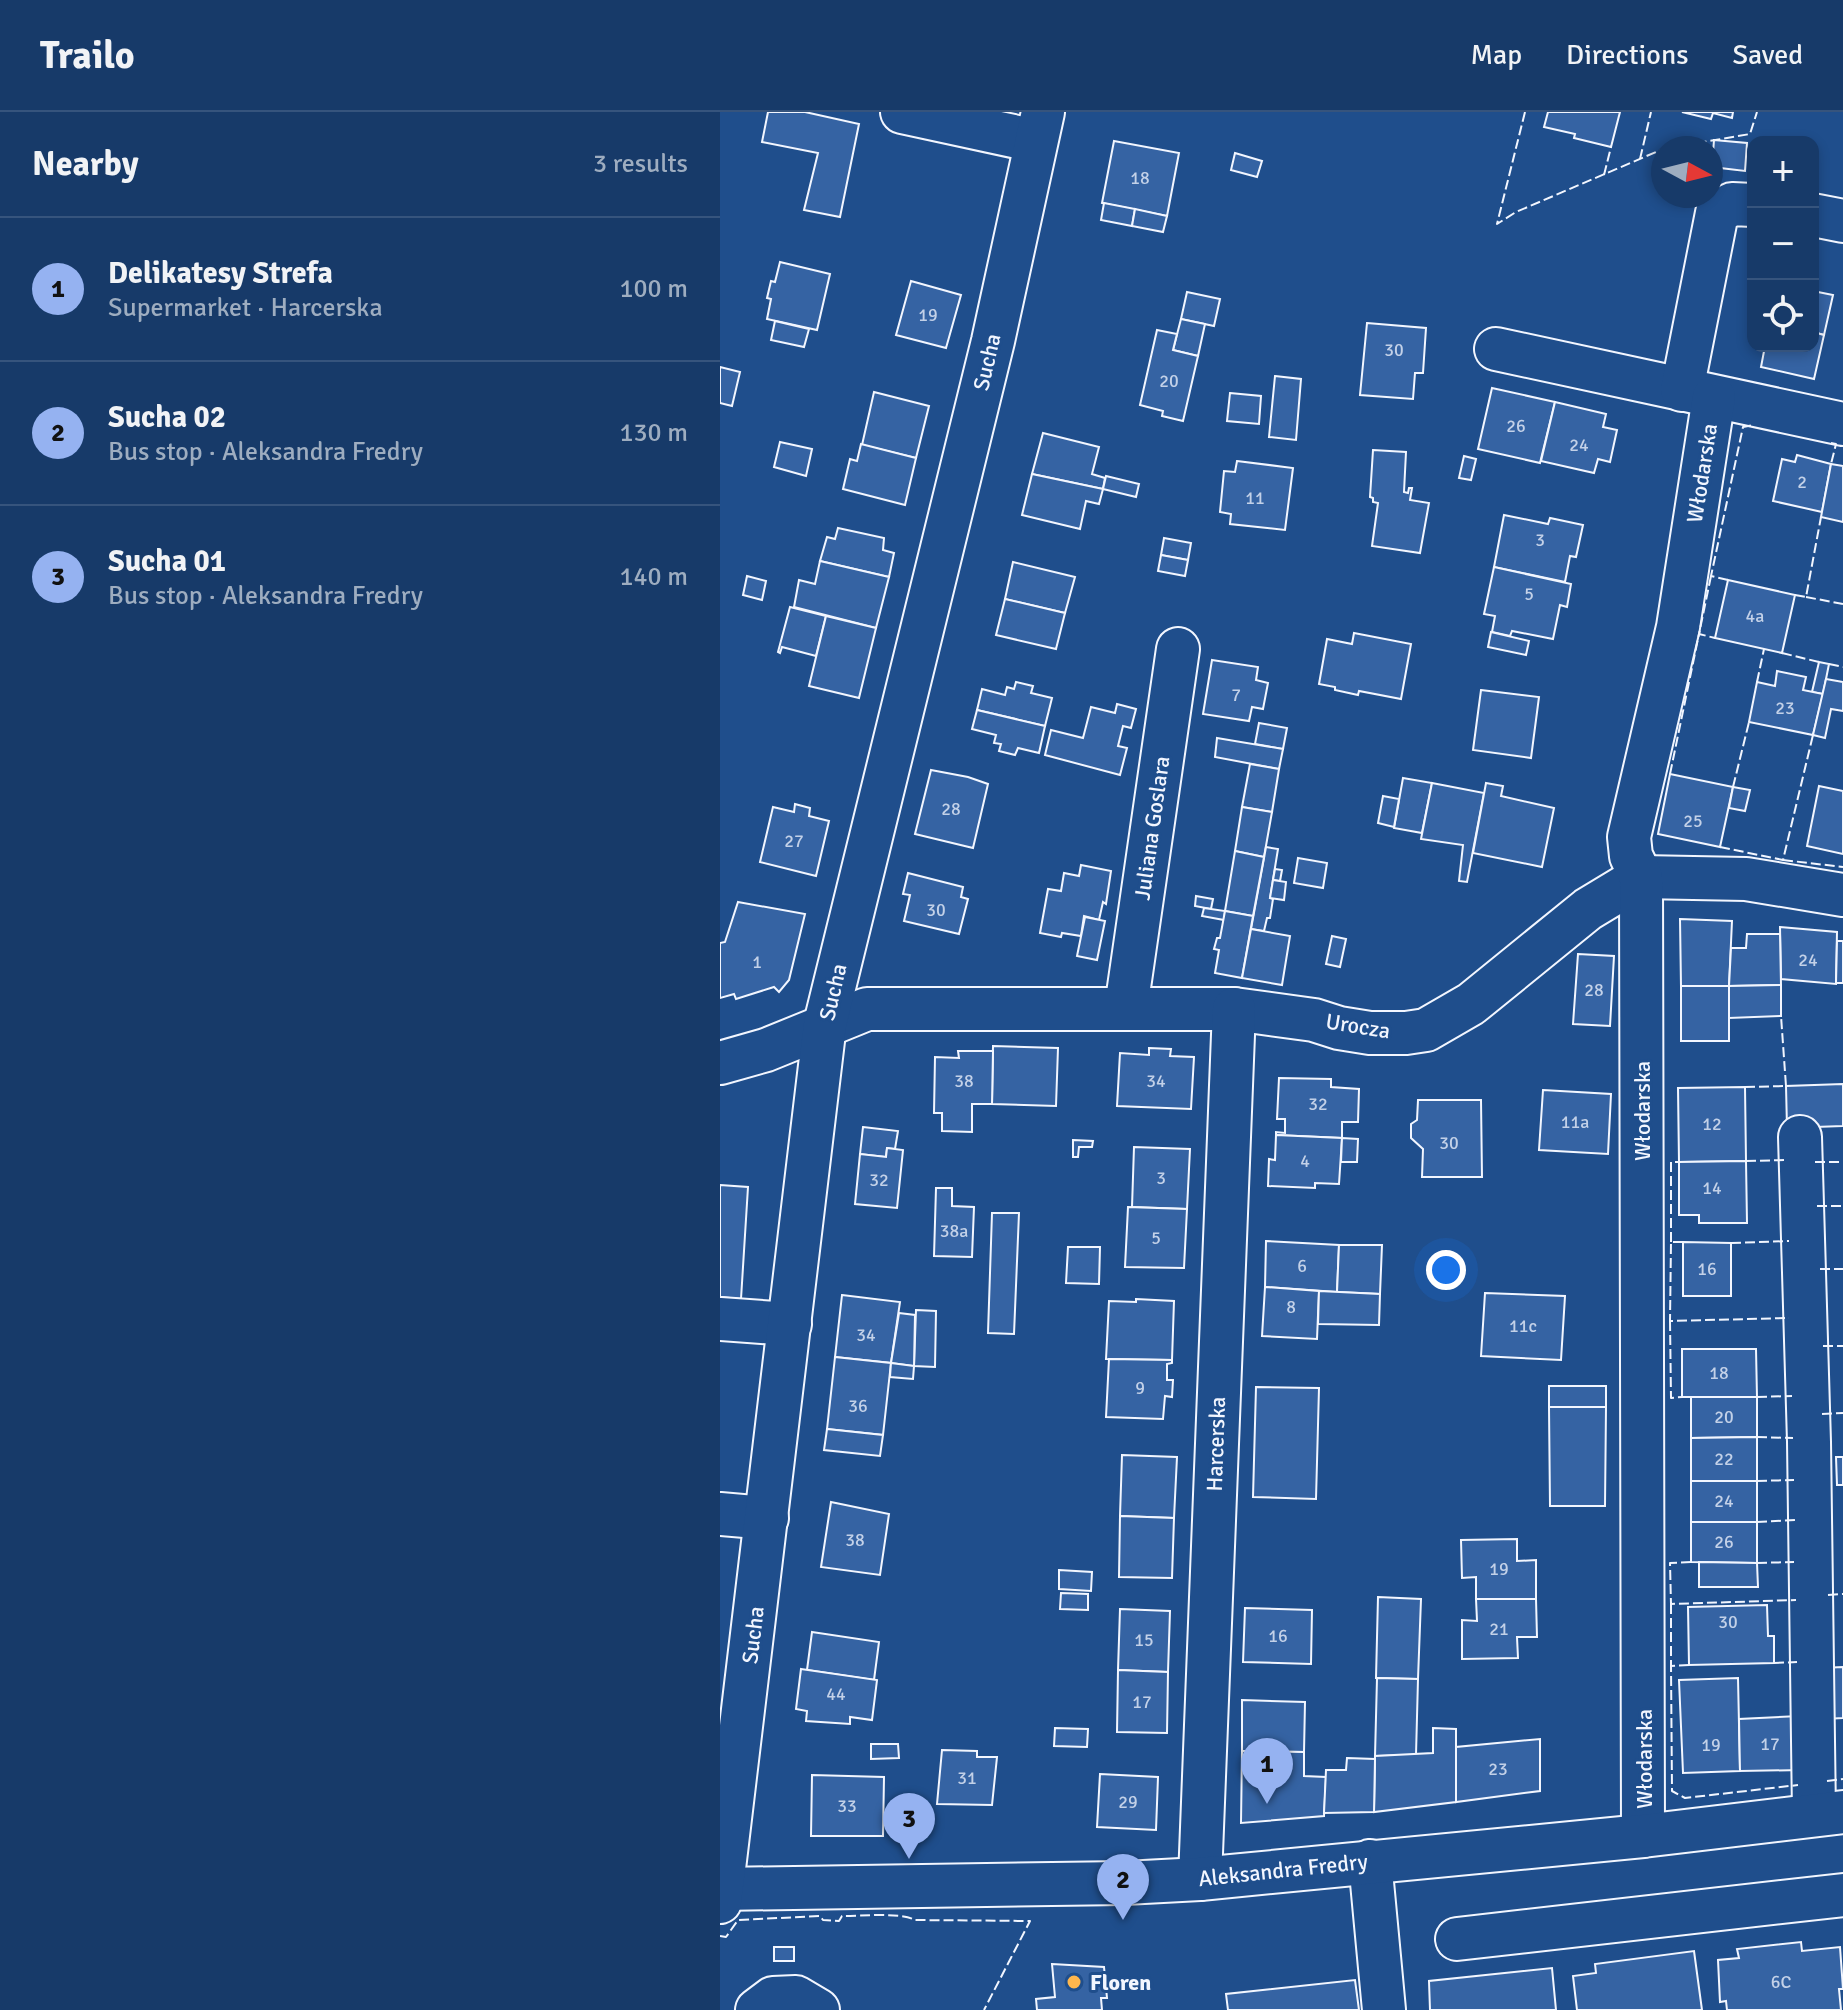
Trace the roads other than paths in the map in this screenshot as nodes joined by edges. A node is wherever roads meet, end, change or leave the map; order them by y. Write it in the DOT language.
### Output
graph roads {
  1 [pos="902,112"];
  2 [pos="1040,126"];
  3 [pos="1747,205"];
  4 [pos="1819,216"];
  5 [pos="1843,221"];
  6 [pos="1496,349"];
  7 [pos="1698,393"];
  8 [pos="1843,424"];
  9 [pos="1178,649"];
  10 [pos="1641,877"];
  11 [pos="1843,895"];
  12 [pos="1126,1008"];
  13 [pos="1234,1009"];
  14 [pos="825,1024"];
  15 [pos="720,1063"];
  16 [pos="1800,1137"];
  17 [pos="720,1319"];
  18 [pos="790,1324"];
  19 [pos="720,1514"];
  20 [pos="767,1518"];
  21 [pos="1827,1552"];
  22 [pos="1828,1814"];
  23 [pos="1643,1836"];
  24 [pos="1370,1861"];
  25 [pos="1200,1879"];
  26 [pos="721,1893"];
  27 [pos="1843,1895"];
  28 [pos="1457,1939"];
  29 [pos="757,2010"];
  30 [pos="818,2010"];
  31 [pos="1384,2010"];
  1 -- 2 [label="street"];
  2 -- 14 [label="street, Sucha"];
  3 -- 7 [label="street, Włodarska"];
  4 -- 5 [label="street"];
  6 -- 7 [label="street"];
  7 -- 8 [label="street"];
  7 -- 10 [label="street, Włodarska"];
  9 -- 12 [label="street, Juliana Goslara"];
  10 -- 11 [label="street"];
  10 -- 13 [label="street, Urocza"];
  10 -- 23 [label="street, Włodarska"];
  12 -- 13 [label="street, Urocza"];
  12 -- 14 [label="street, Urocza"];
  13 -- 25 [label="street, Harcerska"];
  14 -- 15 [label="street, Urocza"];
  14 -- 18 [label="street, Sucha"];
  16 -- 21 [label="street"];
  17 -- 18 [label="street"];
  18 -- 20 [label="street, Sucha"];
  19 -- 20 [label="street"];
  20 -- 26 [label="street, Sucha"];
  21 -- 22 [label="street"];
  22 -- 23 [label="street, Aleksandra Fredry"];
  23 -- 24 [label="street, Aleksandra Fredry"];
  24 -- 25 [label="street, Aleksandra Fredry"];
  24 -- 31 [label="street"];
  25 -- 26 [label="street, Aleksandra Fredry"];
  27 -- 28 [label="street"];
  29 -- 30 [label="street"];
}
